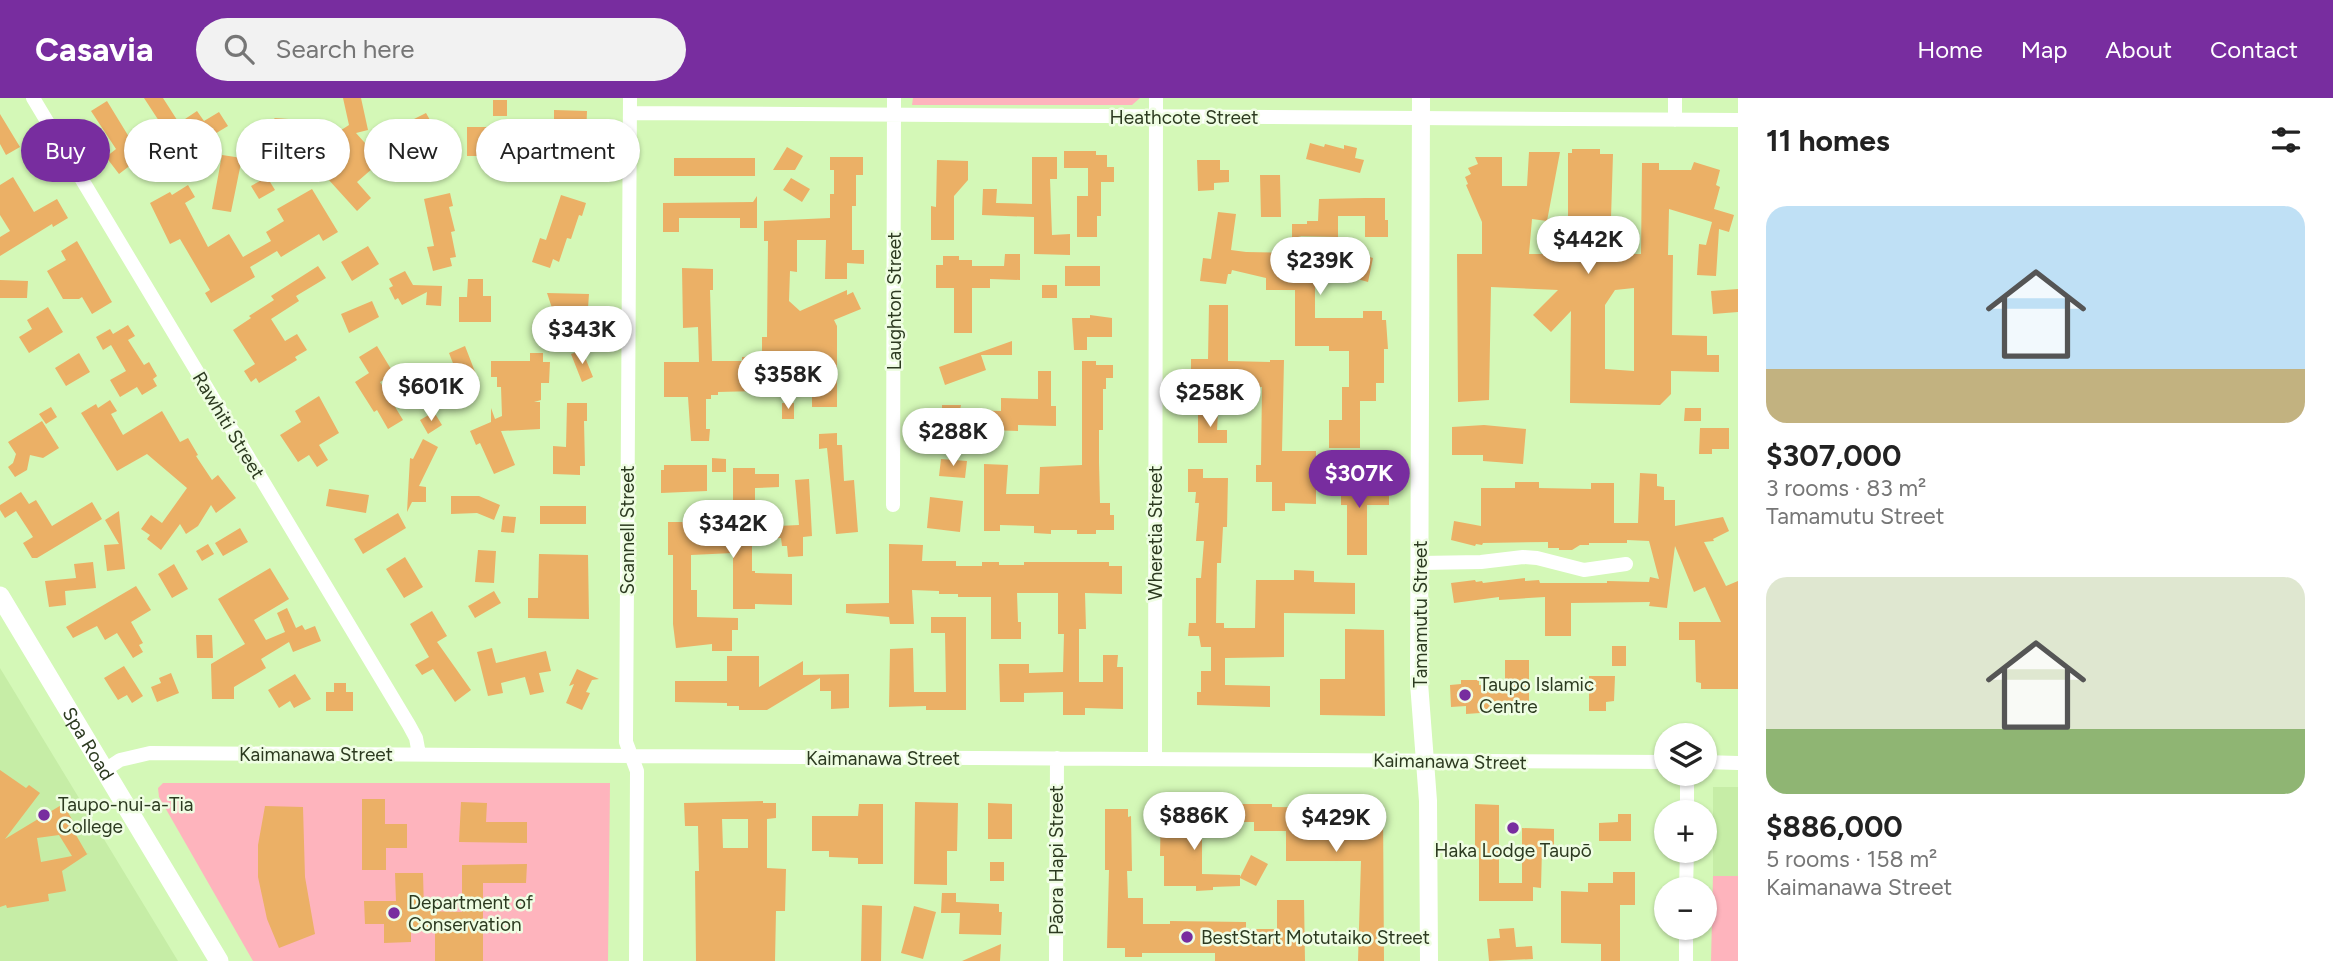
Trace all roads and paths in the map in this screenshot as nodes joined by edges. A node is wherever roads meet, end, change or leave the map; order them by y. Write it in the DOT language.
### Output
graph roads {
  1 [pos="33,98"];
  2 [pos="894,98"];
  3 [pos="1156,98"];
  4 [pos="1421,98"];
  5 [pos="1675,98"];
  6 [pos="630,105"];
  7 [pos="894,115"];
  8 [pos="1157,117"];
  9 [pos="1421,119"];
  10 [pos="1675,120"];
  11 [pos="1738,120"];
  12 [pos="893,505"];
  13 [pos="1420,563"];
  14 [pos="1626,564"];
  15 [pos="0,596"];
  16 [pos="419,754"];
  17 [pos="632,756"];
  18 [pos="1057,758"];
  19 [pos="1155,759"];
  20 [pos="1424,761"];
  21 [pos="1654,762"];
  22 [pos="1717,762"];
  23 [pos="1738,762"];
  24 [pos="105,770"];
  25 [pos="1686,940"];
  26 [pos="219,961"];
  27 [pos="636,961"];
  28 [pos="1056,961"];
  29 [pos="1429,961"];
  30 [pos="1686,961"];
  1 -- 16 [label="street, Rawhiti Street"];
  2 -- 7 [label="street, Laughton Street"];
  3 -- 8 [label="street, Wheretia Street"];
  4 -- 9 [label="street, Tamamutu Street"];
  5 -- 10 [label="street"];
  6 -- 7 [label="street, Heathcote Street"];
  6 -- 17 [label="street, Scannell Street"];
  7 -- 8 [label="street, Heathcote Street"];
  7 -- 12 [label="street, Laughton Street"];
  8 -- 9 [label="street, Heathcote Street"];
  8 -- 19 [label="street, Wheretia Street"];
  9 -- 10 [label="street, Heathcote Street"];
  9 -- 13 [label="street, Tamamutu Street"];
  10 -- 11 [label="street, Heathcote Street"];
  13 -- 14 [label="street"];
  13 -- 20 [label="street, Tamamutu Street"];
  15 -- 24 [label="main road, Spa Road"];
  16 -- 17 [label="street, Kaimanawa Street"];
  16 -- 24 [label="street, Kaimanawa Street"];
  17 -- 18 [label="street, Kaimanawa Street"];
  17 -- 27 [label="street, Scannell Street"];
  18 -- 19 [label="street, Kaimanawa Street"];
  18 -- 28 [label="street, Pāora Hapi Street"];
  19 -- 20 [label="street, Kaimanawa Street"];
  20 -- 21 [label="street, Kaimanawa Street"];
  20 -- 29 [label="street, Tamamutu Street"];
  22 -- 23 [label="street"];
  24 -- 26 [label="main road, Spa Road"];
  25 -- 30 [label="street"];
}
